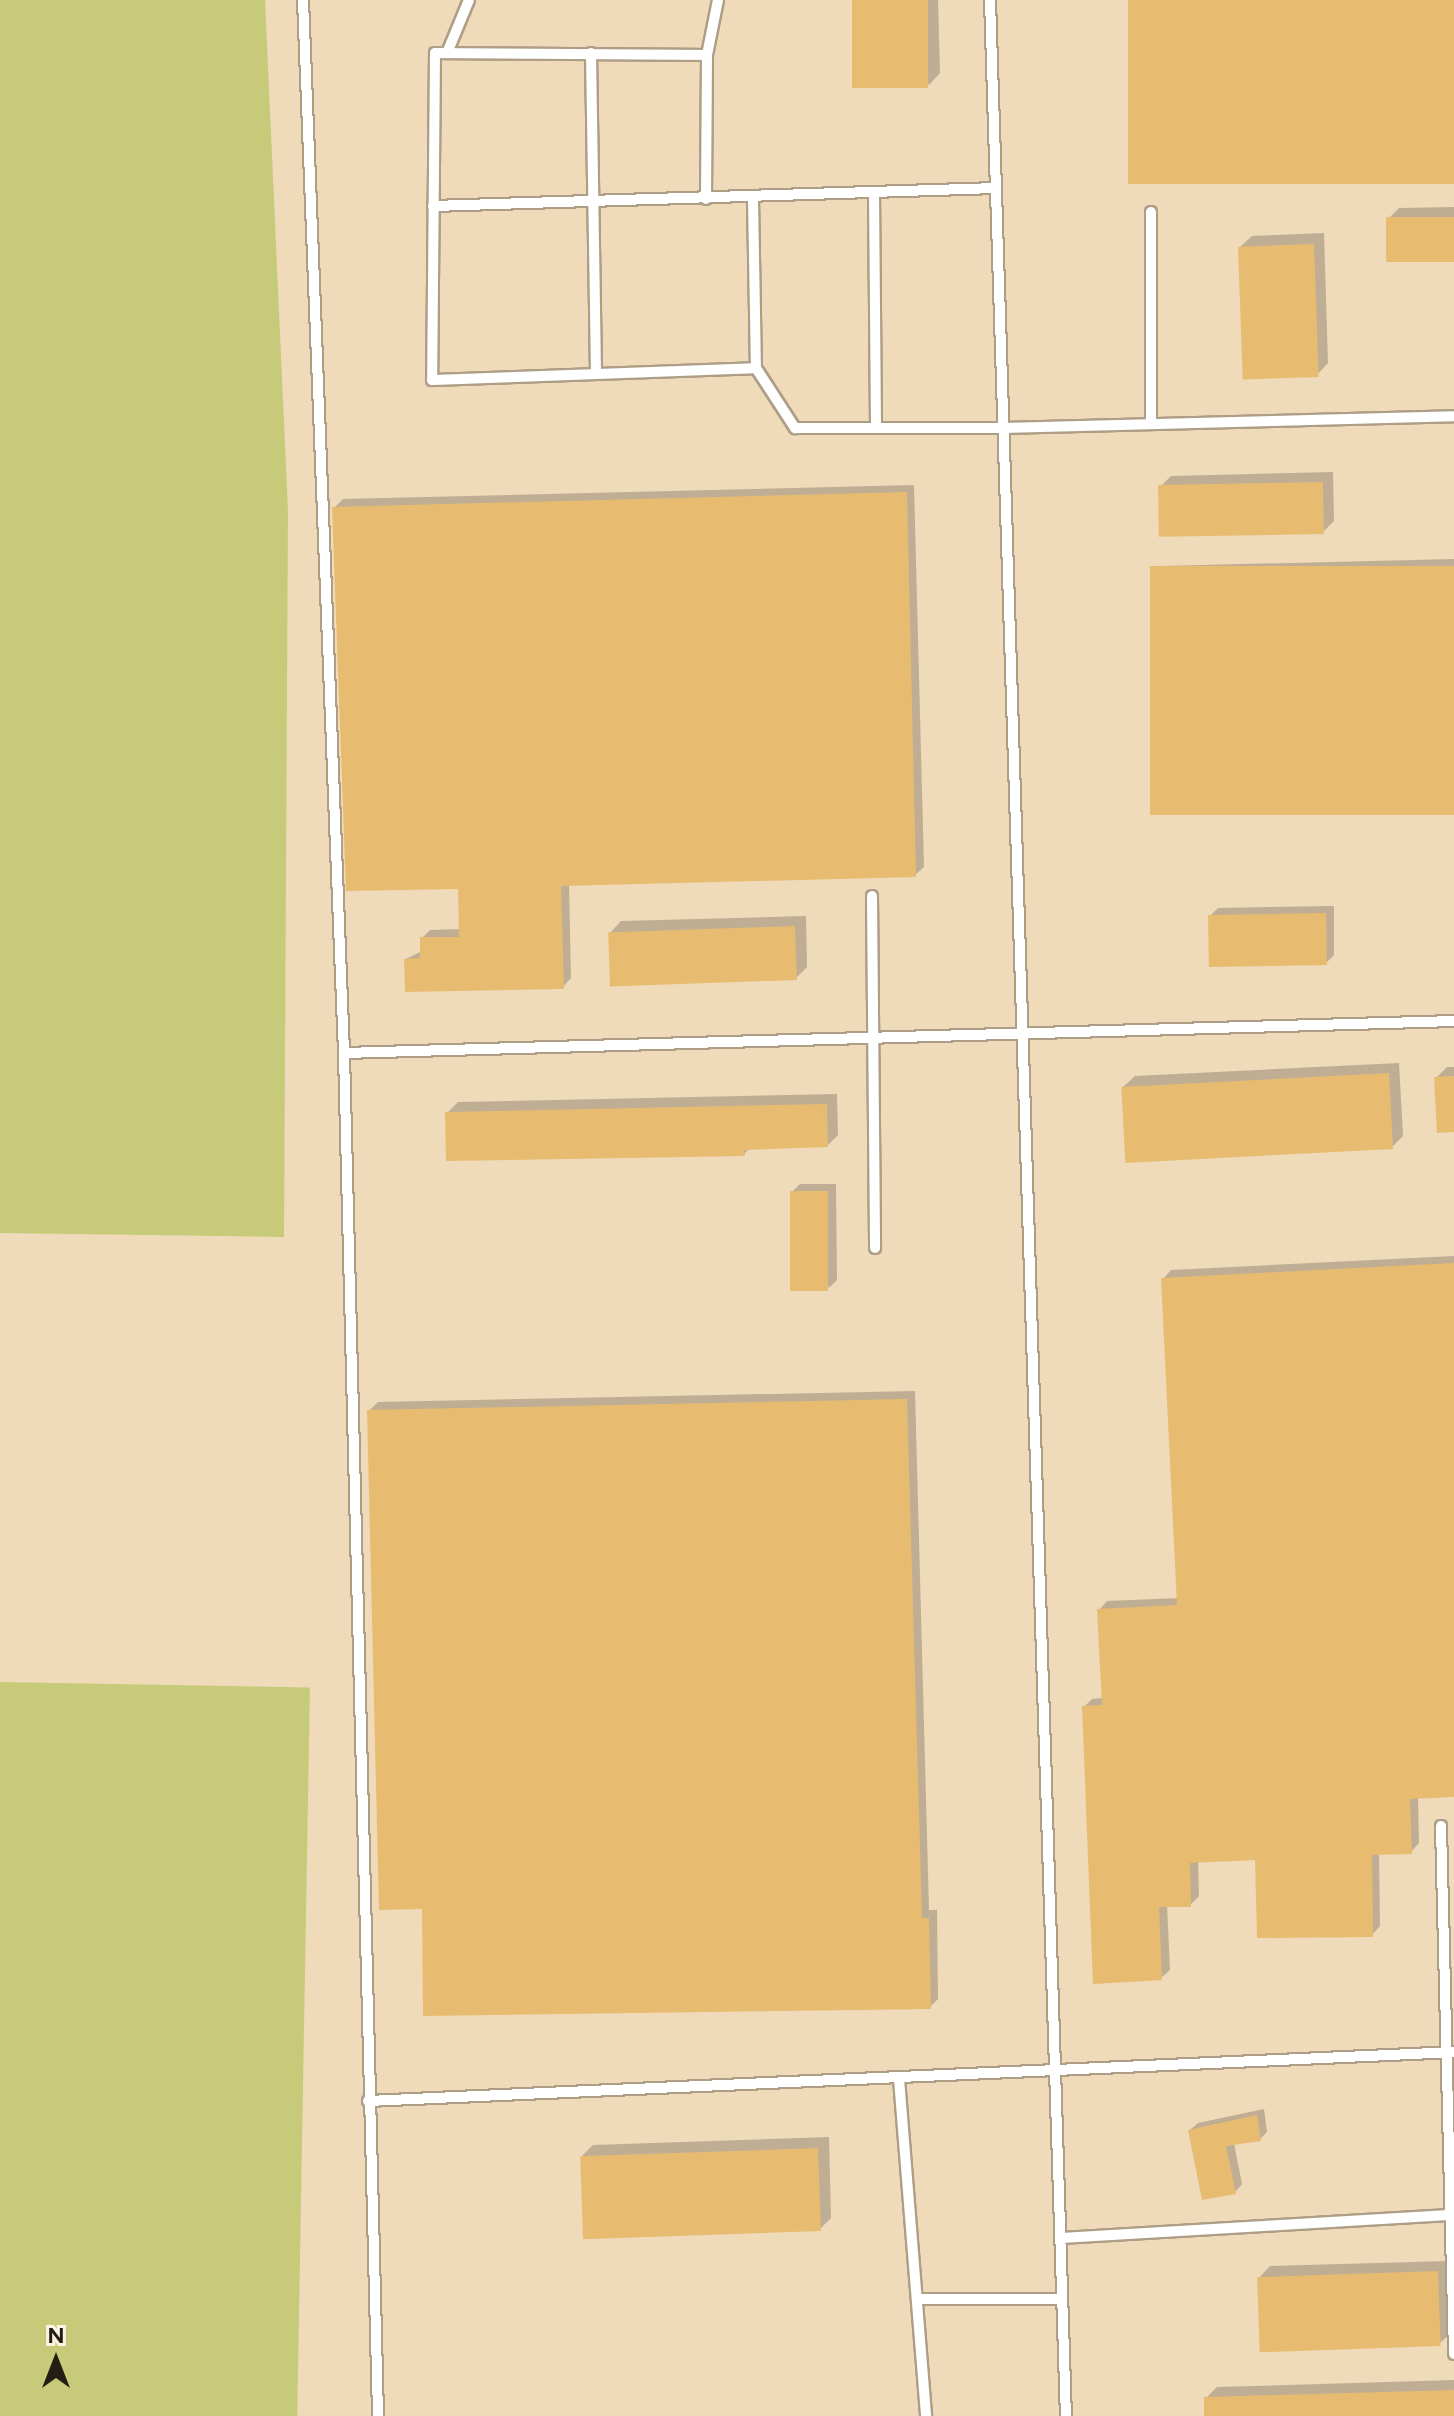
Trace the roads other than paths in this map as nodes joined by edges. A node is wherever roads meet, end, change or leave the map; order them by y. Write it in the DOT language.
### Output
graph roads {
  1 [pos="303,0"];
  2 [pos="469,0"];
  3 [pos="718,0"];
  4 [pos="990,0"];
  5 [pos="447,53"];
  6 [pos="591,53"];
  7 [pos="707,55"];
  8 [pos="996,188"];
  9 [pos="874,194"];
  10 [pos="706,199"];
  11 [pos="753,199"];
  12 [pos="596,202"];
  13 [pos="433,206"];
  14 [pos="1151,212"];
  15 [pos="756,368"];
  16 [pos="596,374"];
  17 [pos="1454,416"];
  18 [pos="1151,424"];
  19 [pos="876,428"];
  20 [pos="1003,428"];
  21 [pos="872,896"];
  22 [pos="1454,1021"];
  23 [pos="1024,1034"];
  24 [pos="872,1038"];
  25 [pos="344,1053"];
  26 [pos="875,1248"];
  27 [pos="1441,1826"];
  28 [pos="1451,2052"];
  29 [pos="1057,2072"];
  30 [pos="899,2079"];
  31 [pos="368,2101"];
  32 [pos="1451,2215"];
  33 [pos="1062,2238"];
  34 [pos="918,2299"];
  35 [pos="1062,2299"];
  36 [pos="1454,2354"];
  37 [pos="378,2416"];
  38 [pos="926,2416"];
  39 [pos="1066,2416"];
  1 -- 25 [label="lane"];
  2 -- 5 [label="lane"];
  3 -- 7 [label="lane"];
  4 -- 8 [label="lane"];
  5 -- 6 [label="lane"];
  5 -- 13 [label="lane"];
  6 -- 7 [label="lane"];
  6 -- 12 [label="lane"];
  7 -- 10 [label="lane"];
  8 -- 9 [label="lane"];
  8 -- 20 [label="lane"];
  9 -- 11 [label="lane"];
  9 -- 19 [label="lane"];
  10 -- 11 [label="lane"];
  10 -- 12 [label="lane"];
  11 -- 15 [label="lane"];
  12 -- 13 [label="lane"];
  12 -- 16 [label="lane"];
  13 -- 16 [label="lane"];
  14 -- 18 [label="lane"];
  15 -- 16 [label="lane"];
  15 -- 19 [label="lane"];
  17 -- 18 [label="lane"];
  18 -- 20 [label="lane"];
  19 -- 20 [label="lane"];
  20 -- 23 [label="lane"];
  21 -- 24 [label="lane"];
  22 -- 23 [label="lane"];
  23 -- 24 [label="lane"];
  23 -- 29 [label="lane"];
  24 -- 25 [label="lane"];
  24 -- 26 [label="lane"];
  25 -- 31 [label="lane"];
  27 -- 28 [label="lane"];
  28 -- 29 [label="lane"];
  28 -- 32 [label="lane"];
  29 -- 30 [label="lane"];
  29 -- 33 [label="lane"];
  30 -- 31 [label="lane"];
  30 -- 34 [label="lane"];
  31 -- 37 [label="lane"];
  32 -- 33 [label="lane"];
  32 -- 36 [label="lane"];
  33 -- 35 [label="lane"];
  34 -- 35 [label="lane"];
  34 -- 38 [label="lane"];
  35 -- 39 [label="lane"];
}
